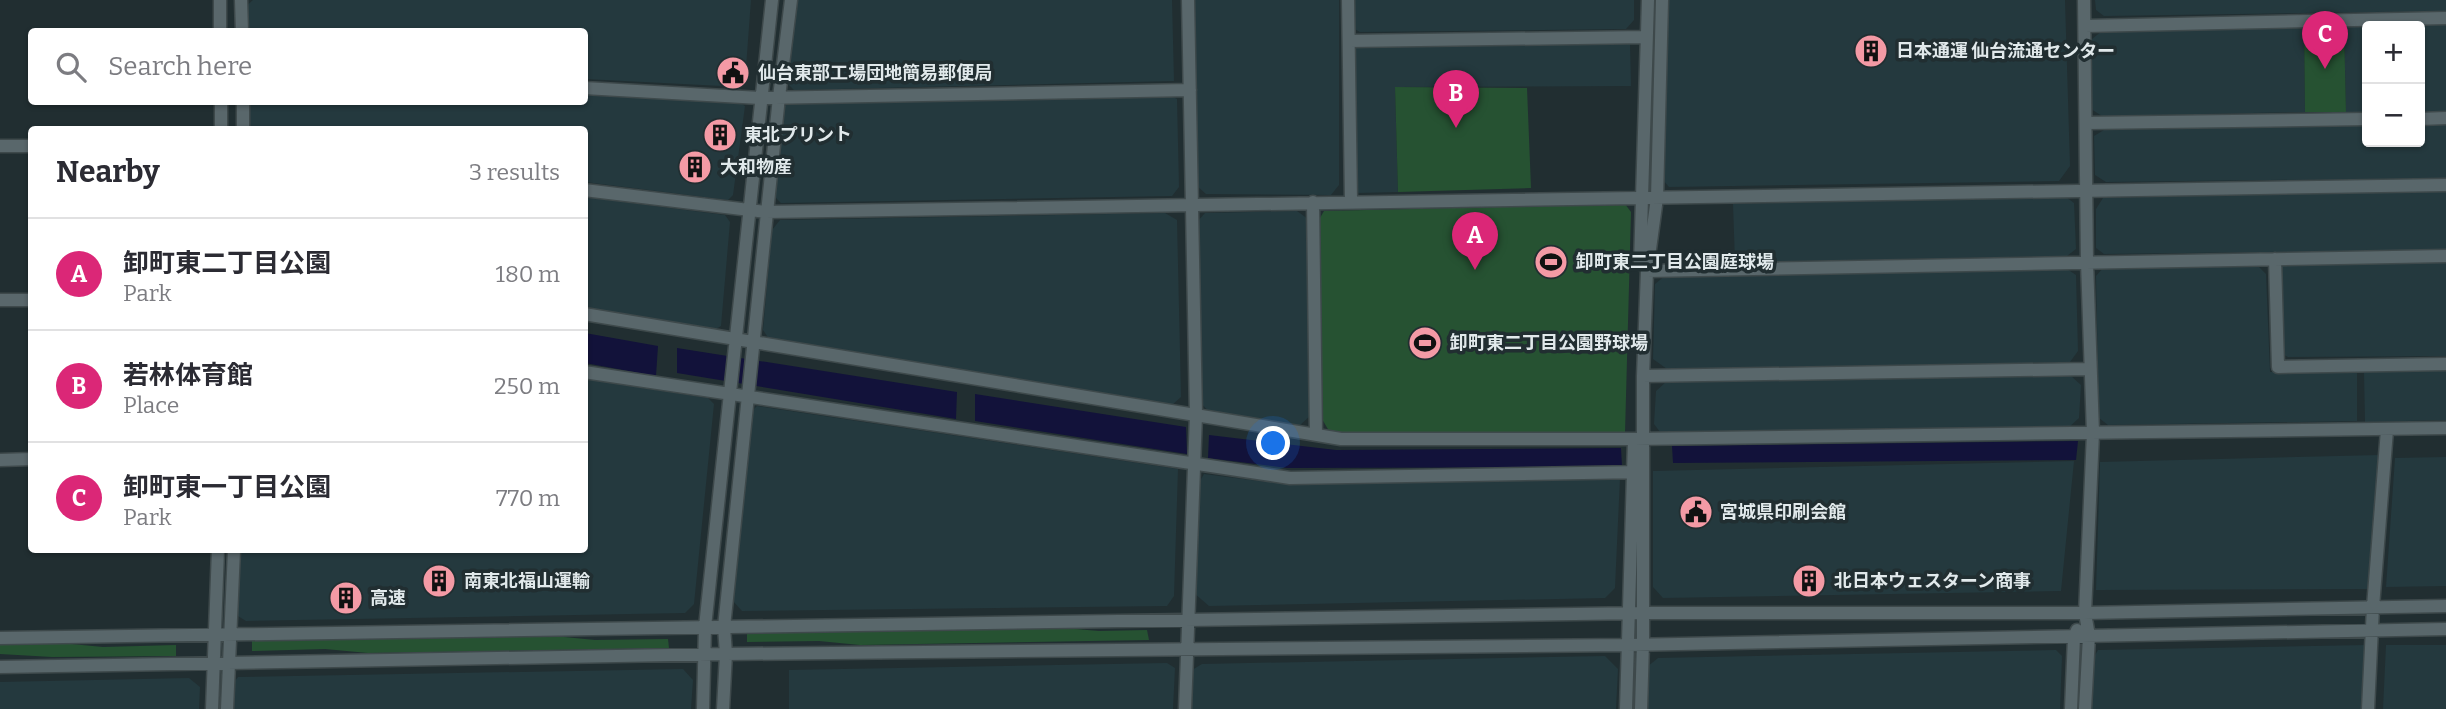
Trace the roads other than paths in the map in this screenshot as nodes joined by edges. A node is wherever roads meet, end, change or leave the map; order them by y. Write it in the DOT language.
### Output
graph roads {
  1 [pos="220,0"];
  2 [pos="241,0"];
  3 [pos="772,0"];
  4 [pos="791,0"];
  5 [pos="1188,0"];
  6 [pos="1348,0"];
  7 [pos="1648,0"];
  8 [pos="1662,0"];
  9 [pos="2084,0"];
  10 [pos="2446,18"];
  11 [pos="2085,26"];
  12 [pos="220,28"];
  13 [pos="242,28"];
  14 [pos="1646,37"];
  15 [pos="1349,41"];
  16 [pos="588,88"];
  17 [pos="1190,90"];
  18 [pos="779,97"];
  19 [pos="760,98"];
  20 [pos="221,105"];
  21 [pos="243,105"];
  22 [pos="2446,118"];
  23 [pos="2362,119"];
  24 [pos="2425,119"];
  25 [pos="2087,123"];
  26 [pos="221,126"];
  27 [pos="243,126"];
  28 [pos="0,146"];
  29 [pos="28,146"];
  30 [pos="2446,184"];
  31 [pos="2087,190"];
  32 [pos="588,191"];
  33 [pos="1643,198"];
  34 [pos="1657,198"];
  35 [pos="1351,201"];
  36 [pos="1312,202"];
  37 [pos="1192,204"];
  38 [pos="749,211"];
  39 [pos="766,212"];
  40 [pos="2446,256"];
  41 [pos="2275,259"];
  42 [pos="2087,262"];
  43 [pos="1647,271"];
  44 [pos="0,300"];
  45 [pos="28,300"];
  46 [pos="588,315"];
  47 [pos="735,339"];
  48 [pos="752,346"];
  49 [pos="2446,364"];
  50 [pos="2089,369"];
  51 [pos="588,373"];
  52 [pos="1643,376"];
  53 [pos="729,394"];
  54 [pos="747,397"];
  55 [pos="1196,415"];
  56 [pos="2446,428"];
  57 [pos="2387,430"];
  58 [pos="2093,433"];
  59 [pos="1317,435"];
  60 [pos="1638,438"];
  61 [pos="28,459"];
  62 [pos="0,460"];
  63 [pos="1194,465"];
  64 [pos="1637,472"];
  65 [pos="218,553"];
  66 [pos="234,553"];
  67 [pos="2446,606"];
  68 [pos="2373,607"];
  69 [pos="1643,612"];
  70 [pos="1628,613"];
  71 [pos="2085,613"];
  72 [pos="1189,620"];
  73 [pos="705,627"];
  74 [pos="724,627"];
  75 [pos="2446,629"];
  76 [pos="2372,631"];
  77 [pos="215,634"];
  78 [pos="231,634"];
  79 [pos="2089,636"];
  80 [pos="2074,637"];
  81 [pos="0,638"];
  82 [pos="1643,643"];
  83 [pos="1628,645"];
  84 [pos="1188,649"];
  85 [pos="726,653"];
  86 [pos="705,654"];
  87 [pos="214,662"];
  88 [pos="230,662"];
  89 [pos="0,667"];
  90 [pos="212,709"];
  91 [pos="227,709"];
  92 [pos="703,709"];
  93 [pos="723,709"];
  94 [pos="1185,709"];
  95 [pos="1626,709"];
  96 [pos="1641,709"];
  97 [pos="2071,709"];
  98 [pos="2085,709"];
  99 [pos="2368,709"];
  1 -- 12 [label="street"];
  2 -- 13 [label="street"];
  3 -- 19 [label="street"];
  4 -- 18 [label="street"];
  5 -- 17 [label="street"];
  6 -- 15 [label="street"];
  7 -- 14 [label="street"];
  8 -- 34 [label="street"];
  9 -- 11 [label="street"];
  10 -- 11 [label="street"];
  11 -- 25 [label="street"];
  14 -- 15 [label="street"];
  14 -- 33 [label="street"];
  15 -- 35 [label="street"];
  16 -- 19 [label="street"];
  17 -- 18 [label="street"];
  17 -- 37 [label="street"];
  18 -- 19 [label="street"];
  18 -- 39 [label="street"];
  19 -- 38 [label="street"];
  20 -- 26 [label="street"];
  21 -- 27 [label="street"];
  22 -- 24 [label="street"];
  23 -- 25 [label="street"];
  25 -- 31 [label="street"];
  28 -- 29 [label="street"];
  30 -- 31 [label="street"];
  31 -- 34 [label="street"];
  31 -- 42 [label="street"];
  32 -- 38 [label="street"];
  33 -- 34 [label="street"];
  33 -- 35 [label="street"];
  33 -- 60 [label="street"];
  34 -- 43 [label="street"];
  35 -- 36 [label="street"];
  36 -- 37 [label="street"];
  36 -- 59 [label="street"];
  37 -- 39 [label="street"];
  37 -- 55 [label="street"];
  38 -- 39 [label="street"];
  38 -- 47 [label="street"];
  39 -- 48 [label="street"];
  40 -- 41 [label="street"];
  41 -- 42 [label="street"];
  41 -- 49 [label="street"];
  42 -- 43 [label="street"];
  42 -- 50 [label="street"];
  43 -- 52 [label="street"];
  44 -- 45 [label="street"];
  46 -- 47 [label="street"];
  47 -- 48 [label="street"];
  47 -- 53 [label="street"];
  48 -- 54 [label="street"];
  48 -- 55 [label="street"];
  50 -- 52 [label="street"];
  50 -- 58 [label="street"];
  51 -- 53 [label="street"];
  52 -- 60 [label="street"];
  53 -- 54 [label="street"];
  53 -- 73 [label="street"];
  54 -- 63 [label="street"];
  54 -- 74 [label="street"];
  55 -- 59 [label="street"];
  55 -- 63 [label="street"];
  56 -- 57 [label="street"];
  57 -- 58 [label="street"];
  57 -- 68 [label="street"];
  58 -- 60 [label="street"];
  58 -- 71 [label="street"];
  59 -- 60 [label="street"];
  60 -- 64 [label="street"];
  61 -- 62 [label="street"];
  63 -- 64 [label="street"];
  63 -- 72 [label="street"];
  64 -- 69 [label="street"];
  64 -- 70 [label="street"];
  65 -- 77 [label="street"];
  66 -- 78 [label="street"];
  67 -- 68 [label="street"];
  68 -- 71 [label="street"];
  68 -- 76 [label="street"];
  69 -- 70 [label="street"];
  69 -- 71 [label="street"];
  69 -- 82 [label="street"];
  70 -- 72 [label="street"];
  70 -- 83 [label="street"];
  71 -- 79 [label="street"];
  71 -- 80 [label="street"];
  72 -- 74 [label="street"];
  72 -- 84 [label="street"];
  73 -- 74 [label="street"];
  73 -- 78 [label="street"];
  73 -- 86 [label="street"];
  74 -- 85 [label="street"];
  75 -- 76 [label="street"];
  76 -- 79 [label="street"];
  76 -- 99 [label="street"];
  77 -- 78 [label="street"];
  77 -- 81 [label="street"];
  77 -- 87 [label="street"];
  78 -- 88 [label="street"];
  79 -- 80 [label="street"];
  79 -- 98 [label="street"];
  80 -- 82 [label="street"];
  80 -- 97 [label="street"];
  82 -- 83 [label="street"];
  82 -- 96 [label="street"];
  83 -- 84 [label="street"];
  83 -- 95 [label="street"];
  84 -- 85 [label="street"];
  84 -- 94 [label="street"];
  85 -- 86 [label="street"];
  85 -- 93 [label="street"];
  86 -- 88 [label="street"];
  86 -- 92 [label="street"];
  87 -- 88 [label="street"];
  87 -- 89 [label="street"];
  87 -- 90 [label="street"];
  88 -- 91 [label="street"];
}
